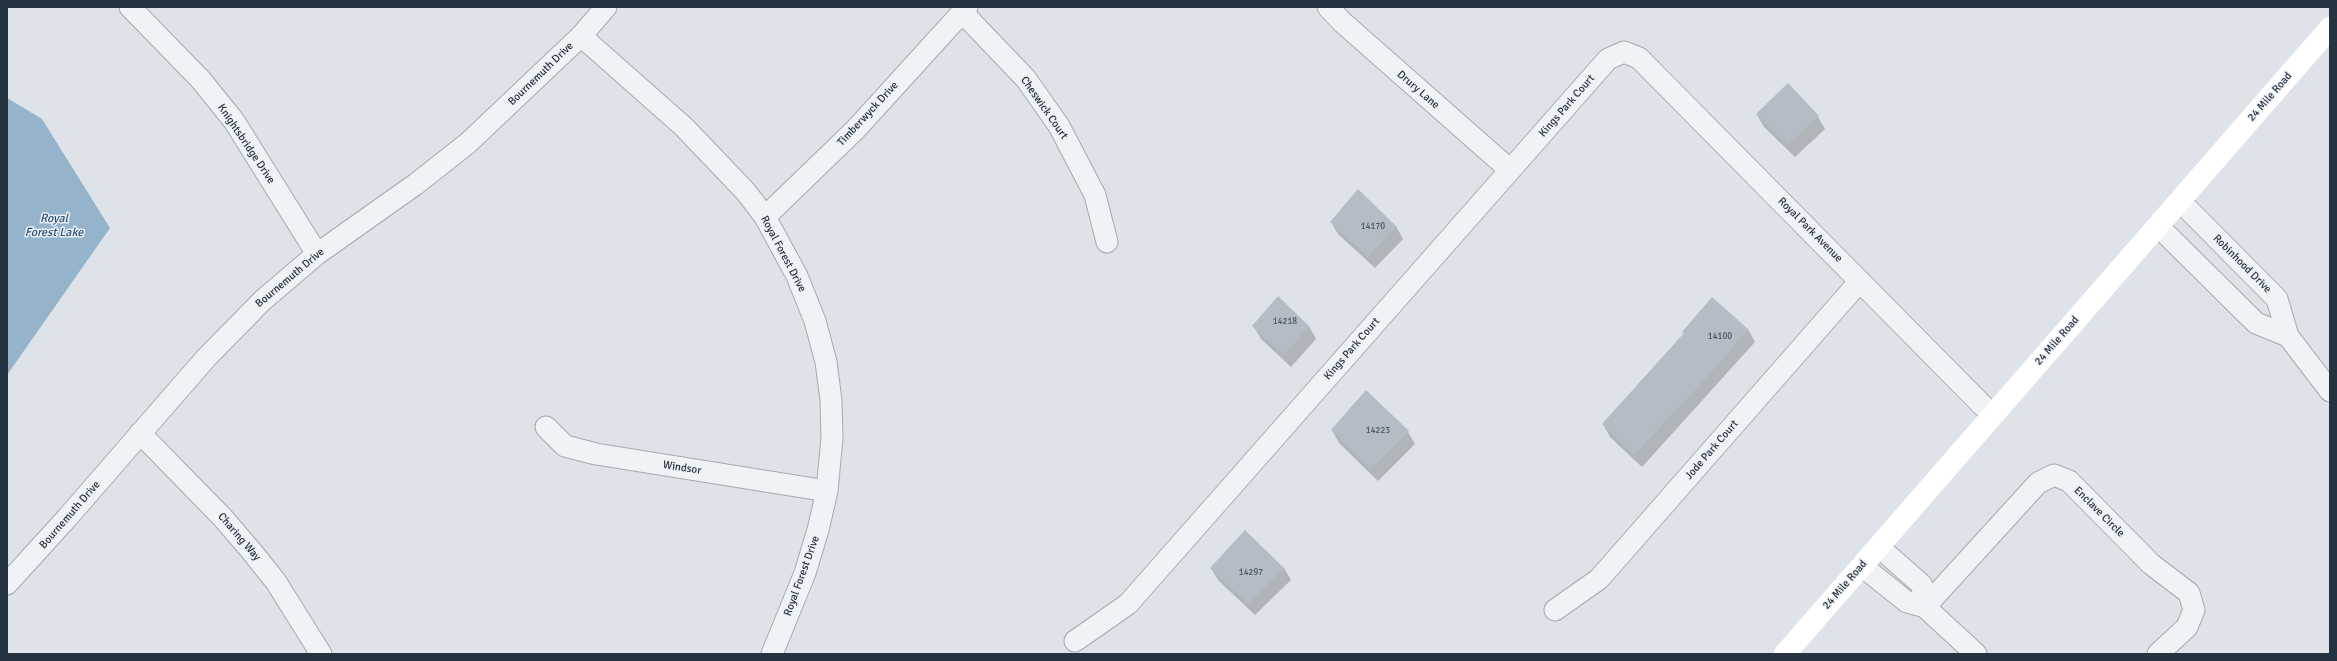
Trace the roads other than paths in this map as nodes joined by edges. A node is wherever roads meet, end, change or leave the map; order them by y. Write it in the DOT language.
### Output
graph roads {
  1 [pos="130,7"];
  2 [pos="606,7"];
  3 [pos="1328,7"];
  4 [pos="965,10"];
  5 [pos="2330,28"];
  6 [pos="581,36"];
  7 [pos="1624,52"];
  8 [pos="1510,170"];
  9 [pos="2180,201"];
  10 [pos="765,217"];
  11 [pos="2158,226"];
  12 [pos="1107,242"];
  13 [pos="317,254"];
  14 [pos="1860,281"];
  15 [pos="2288,336"];
  16 [pos="2330,391"];
  17 [pos="1992,415"];
  18 [pos="546,427"];
  19 [pos="140,433"];
  20 [pos="827,491"];
  21 [pos="1879,547"];
  22 [pos="1862,566"];
  23 [pos="7,584"];
  24 [pos="1925,607"];
  25 [pos="1555,610"];
  26 [pos="1075,641"];
  27 [pos="320,654"];
  28 [pos="772,654"];
  29 [pos="1785,654"];
  30 [pos="1976,654"];
  31 [pos="2158,654"];
  1 -- 13 [label="street, Knightsbridge Drive"];
  2 -- 6 [label="street, Bournemuth Drive"];
  3 -- 8 [label="street, Drury Lane"];
  4 -- 10 [label="street, Timberwyck Drive"];
  4 -- 12 [label="street, Cheswick Court"];
  5 -- 9 [label="street, 24 Mile Road"];
  6 -- 10 [label="street, Royal Forest Drive"];
  6 -- 13 [label="street, Bournemuth Drive"];
  7 -- 8 [label="street, Kings Park Court"];
  7 -- 14 [label="street, Royal Park Avenue"];
  8 -- 26 [label="street, Kings Park Court"];
  9 -- 11 [label="street, 24 Mile Road"];
  9 -- 15 [label="street, Robinhood Drive"];
  10 -- 20 [label="street, Royal Forest Drive"];
  11 -- 15 [label="street"];
  11 -- 17 [label="street, 24 Mile Road"];
  13 -- 19 [label="street, Bournemuth Drive"];
  14 -- 17 [label="street, Royal Park Avenue"];
  14 -- 25 [label="street, Jode Park Court"];
  15 -- 16 [label="street, Robinhood Drive"];
  17 -- 21 [label="street, 24 Mile Road"];
  18 -- 20 [label="street, Windsor"];
  19 -- 23 [label="street, Bournemuth Drive"];
  19 -- 27 [label="street, Charing Way"];
  20 -- 28 [label="street, Royal Forest Drive"];
  21 -- 22 [label="street, 24 Mile Road"];
  21 -- 24 [label="street"];
  22 -- 24 [label="street"];
  22 -- 29 [label="street, 24 Mile Road"];
  24 -- 30 [label="street"];
  24 -- 31 [label="street, Enclave Circle"];
}
